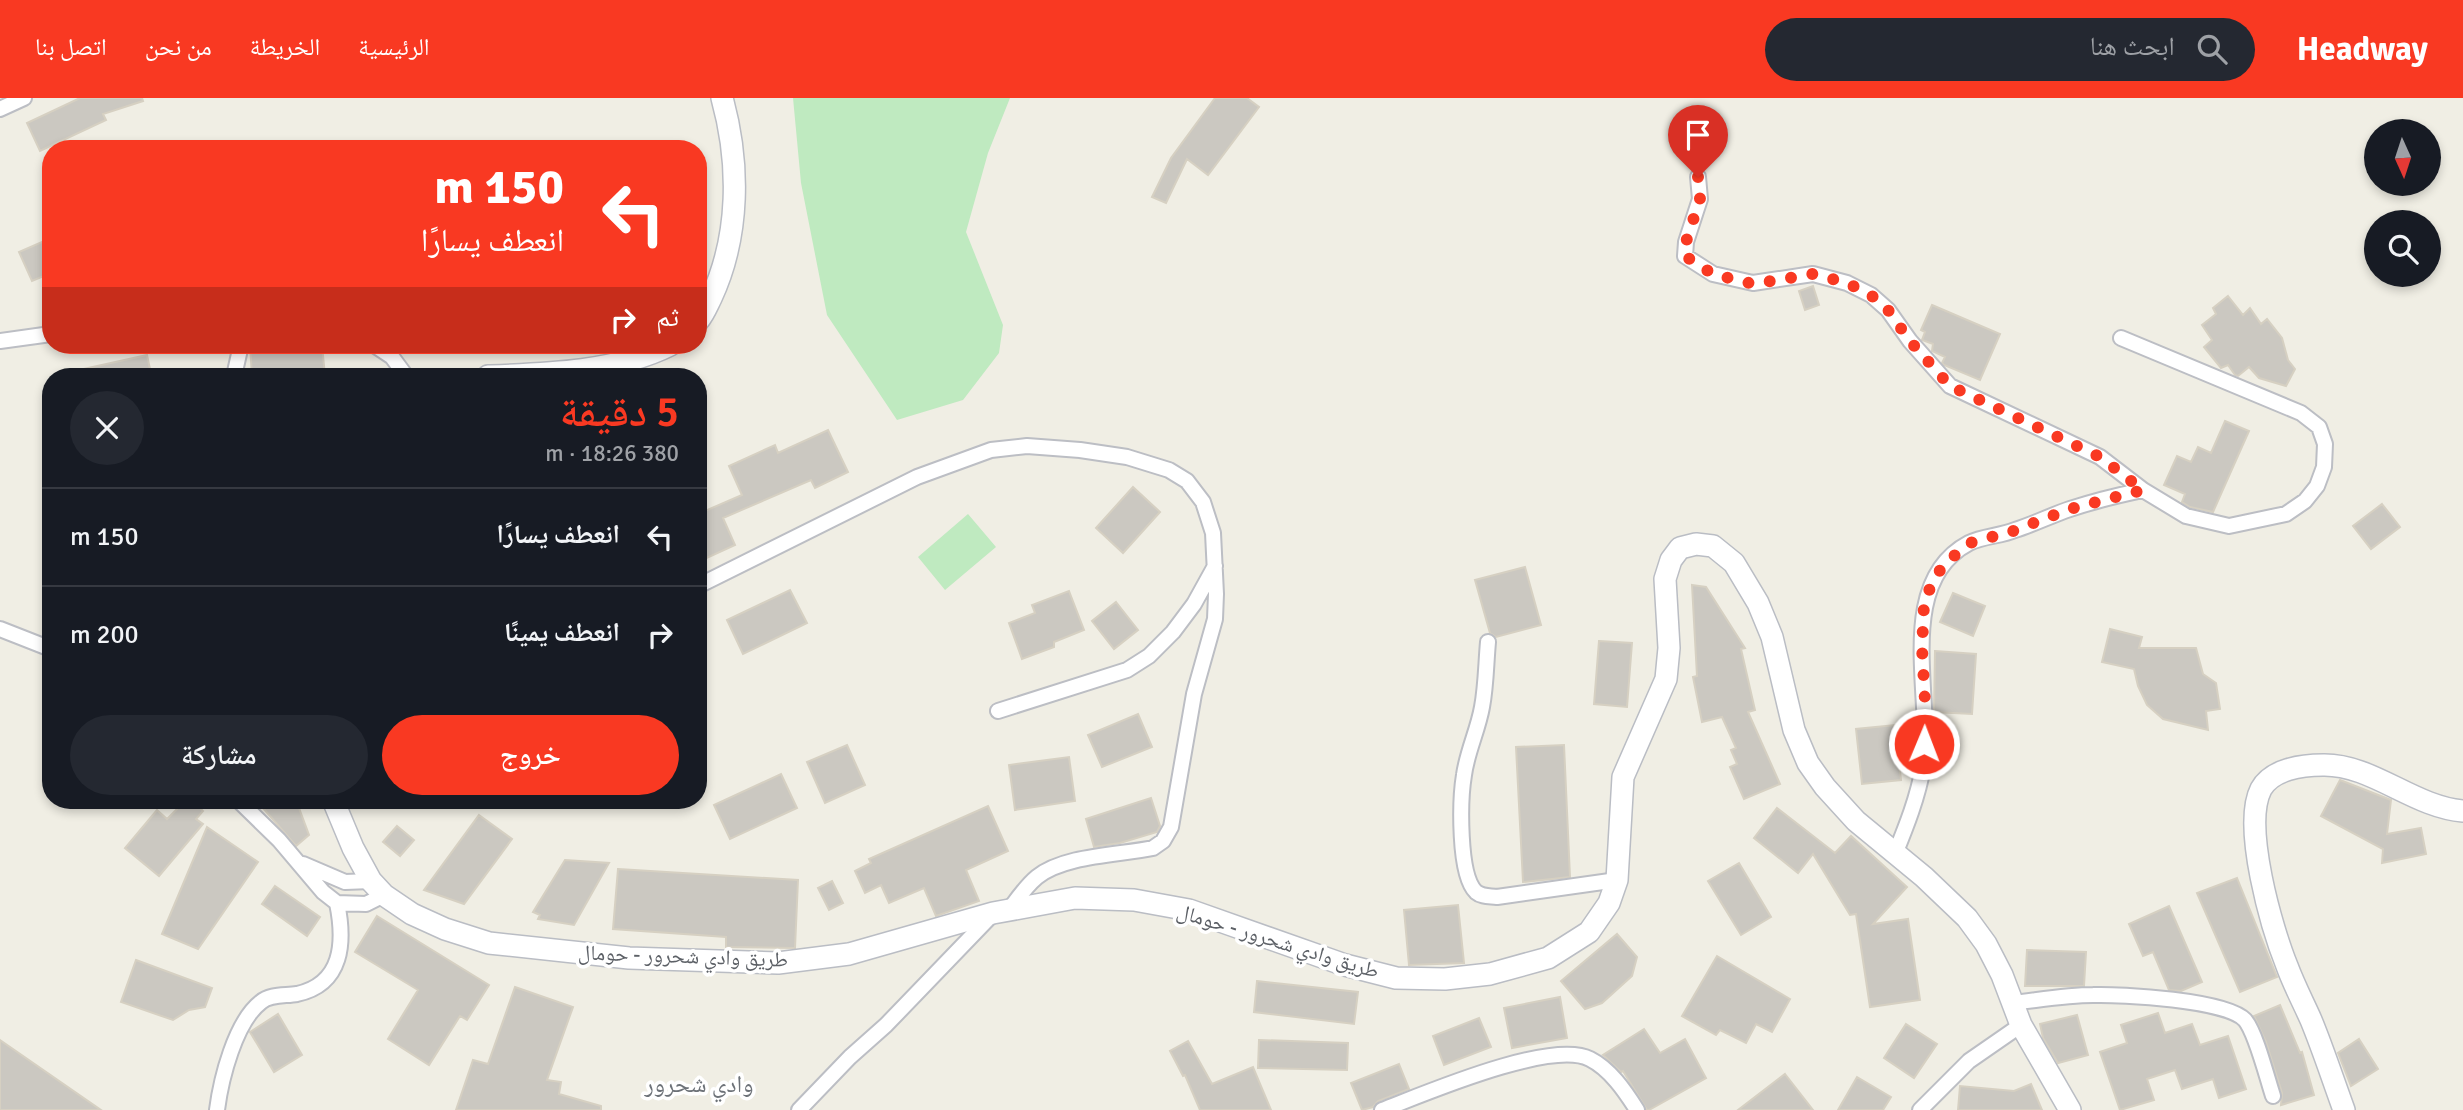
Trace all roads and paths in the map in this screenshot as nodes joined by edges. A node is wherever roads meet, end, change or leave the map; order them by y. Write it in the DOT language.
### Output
graph roads {
  1 [pos="24,98"];
  2 [pos="722,98"];
  3 [pos="0,108"];
  4 [pos="1698,177"];
  5 [pos="707,303"];
  6 [pos="42,335"];
  7 [pos="2121,338"];
  8 [pos="0,341"];
  9 [pos="387,354"];
  10 [pos="652,354"];
  11 [pos="400,368"];
  12 [pos="585,368"];
  13 [pos="2143,490"];
  14 [pos="1216,565"];
  15 [pos="707,582"];
  16 [pos="0,629"];
  17 [pos="1488,642"];
  18 [pos="42,645"];
  19 [pos="998,711"];
  20 [pos="247,809"];
  21 [pos="337,809"];
  22 [pos="2463,811"];
  23 [pos="1895,854"];
  24 [pos="299,862"];
  25 [pos="1617,880"];
  26 [pos="377,888"];
  27 [pos="337,903"];
  28 [pos="1001,911"];
  29 [pos="2012,1003"];
  30 [pos="2021,1025"];
  31 [pos="2273,1096"];
  32 [pos="218,1110"];
  33 [pos="799,1110"];
  34 [pos="1382,1110"];
  35 [pos="1637,1110"];
  36 [pos="1920,1110"];
  37 [pos="2070,1110"];
  38 [pos="2344,1110"];
  1 -- 3 [label="street"];
  2 -- 5 [label="main road"];
  4 -- 13 [label="street"];
  6 -- 8 [label="street"];
  7 -- 13 [label="street"];
  9 -- 11 [label="street"];
  10 -- 12 [label="main road"];
  13 -- 23 [label="street"];
  14 -- 15 [label="street"];
  14 -- 19 [label="street"];
  14 -- 28 [label="street"];
  16 -- 18 [label="street"];
  17 -- 25 [label="street"];
  20 -- 24 [label="street"];
  21 -- 26 [label="main road, طريق وادي شحرور - حومال"];
  22 -- 38 [label="main road"];
  23 -- 25 [label="main road, طريق وادي شحرور - حومال"];
  23 -- 29 [label="main road, طريق وادي شحرور - حومال"];
  24 -- 26 [label="street"];
  24 -- 27 [label="street"];
  25 -- 28 [label="main road, طريق وادي شحرور - حومال"];
  26 -- 27 [label="street"];
  26 -- 28 [label="main road, طريق وادي شحرور - حومال"];
  27 -- 32 [label="street"];
  28 -- 33 [label="street"];
  29 -- 30 [label="main road, طريق وادي شحرور - حومال"];
  29 -- 31 [label="street"];
  30 -- 36 [label="street"];
  30 -- 37 [label="main road, طريق وادي شحرور - حومال"];
  34 -- 35 [label="street"];
}
